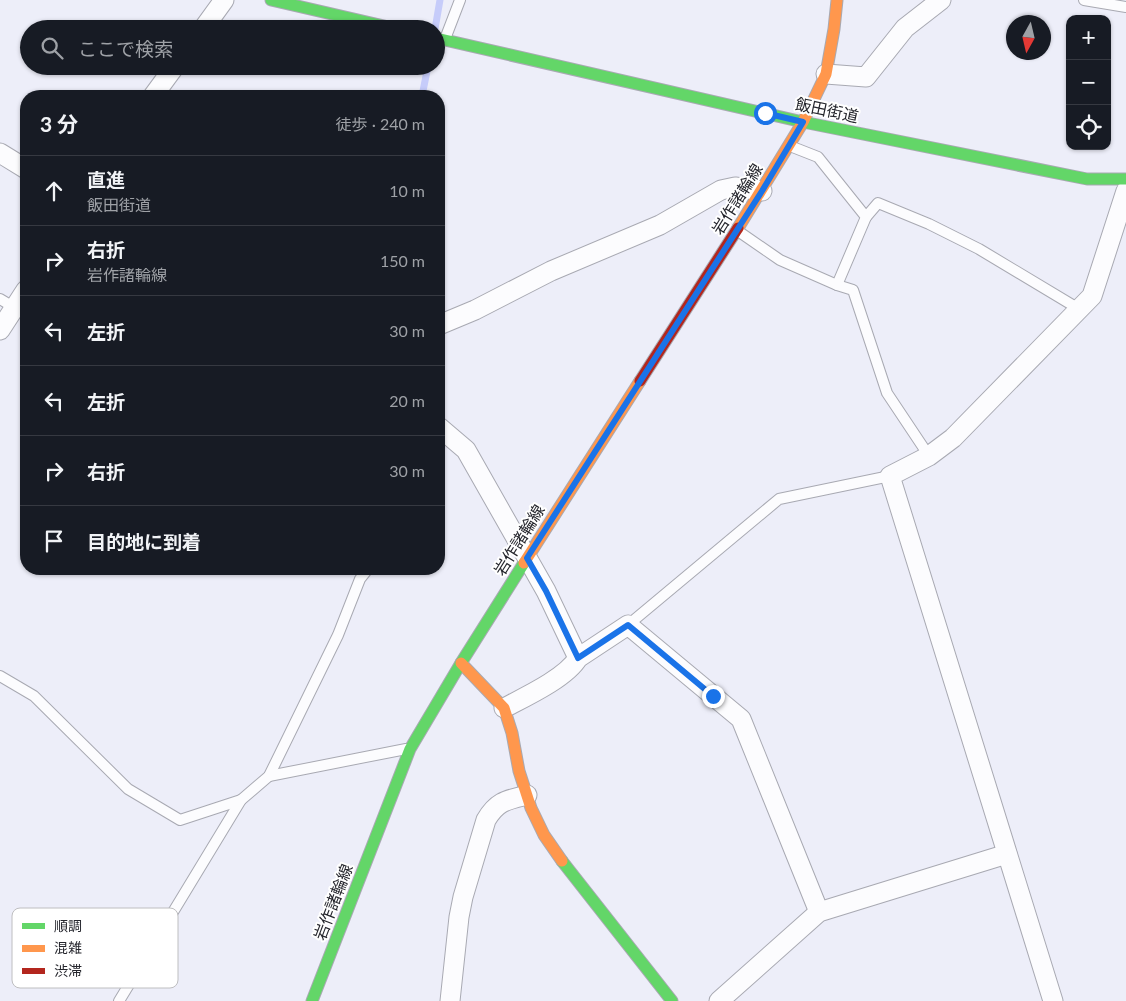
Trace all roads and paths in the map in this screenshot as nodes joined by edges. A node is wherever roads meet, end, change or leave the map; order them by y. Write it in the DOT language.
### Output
graph roads {
  1 [pos="224,0"];
  2 [pos="271,0"];
  3 [pos="460,0"];
  4 [pos="837,0"];
  5 [pos="941,0"];
  6 [pos="1084,0"];
  7 [pos="1126,7"];
  8 [pos="210,20"];
  9 [pos="358,20"];
  10 [pos="445,31"];
  11 [pos="445,40"];
  12 [pos="826,74"];
  13 [pos="168,75"];
  14 [pos="157,90"];
  15 [pos="803,122"];
  16 [pos="789,145"];
  17 [pos="0,153"];
  18 [pos="20,165"];
  19 [pos="1126,179"];
  20 [pos="762,191"];
  21 [pos="1126,191"];
  22 [pos="1123,211"];
  23 [pos="866,217"];
  24 [pos="737,230"];
  25 [pos="837,285"];
  26 [pos="20,294"];
  27 [pos="7,303"];
  28 [pos="1080,309"];
  29 [pos="445,322"];
  30 [pos="0,330"];
  31 [pos="445,432"];
  32 [pos="929,456"];
  33 [pos="890,476"];
  34 [pos="527,558"];
  35 [pos="364,575"];
  36 [pos="628,625"];
  37 [pos="578,658"];
  38 [pos="461,663"];
  39 [pos="0,676"];
  40 [pos="504,708"];
  41 [pos="410,749"];
  42 [pos="269,776"];
  43 [pos="527,795"];
  44 [pos="241,800"];
  45 [pos="1008,854"];
  46 [pos="175,908"];
  47 [pos="819,912"];
  48 [pos="127,988"];
  49 [pos="119,1001"];
  50 [pos="312,1001"];
  51 [pos="450,1001"];
  52 [pos="672,1001"];
  53 [pos="719,1001"];
  54 [pos="1053,1001"];
  1 -- 8 [label="street"];
  2 -- 9 [label="main road"];
  3 -- 10 [label="lane"];
  4 -- 12 [label="main road, 岩作諸輪線"];
  5 -- 12 [label="street"];
  6 -- 7 [label="lane"];
  11 -- 15 [label="main road, 飯田街道"];
  12 -- 15 [label="main road, 岩作諸輪線"];
  13 -- 14 [label="street"];
  15 -- 16 [label="main road, 岩作諸輪線"];
  15 -- 19 [label="main road, 飯田街道"];
  16 -- 20 [label="main road, 岩作諸輪線"];
  16 -- 23 [label="lane"];
  17 -- 18 [label="street"];
  20 -- 24 [label="main road, 岩作諸輪線"];
  20 -- 29 [label="street"];
  21 -- 22 [label="street"];
  22 -- 28 [label="street"];
  23 -- 25 [label="lane"];
  23 -- 28 [label="lane"];
  24 -- 25 [label="lane"];
  24 -- 34 [label="main road, 岩作諸輪線"];
  25 -- 32 [label="lane"];
  26 -- 27 [label="street"];
  27 -- 30 [label="street"];
  28 -- 32 [label="street"];
  31 -- 34 [label="street"];
  32 -- 33 [label="street"];
  33 -- 36 [label="lane"];
  33 -- 45 [label="street"];
  34 -- 37 [label="street"];
  34 -- 38 [label="main road, 岩作諸輪線"];
  35 -- 42 [label="lane"];
  36 -- 37 [label="street"];
  36 -- 47 [label="street"];
  37 -- 40 [label="street"];
  38 -- 40 [label="main road"];
  38 -- 41 [label="main road, 岩作諸輪線"];
  39 -- 44 [label="lane"];
  40 -- 43 [label="main road"];
  41 -- 42 [label="lane"];
  41 -- 50 [label="main road, 岩作諸輪線"];
  42 -- 44 [label="lane"];
  43 -- 51 [label="street"];
  43 -- 52 [label="main road"];
  44 -- 46 [label="lane"];
  45 -- 47 [label="street"];
  45 -- 54 [label="street"];
  47 -- 53 [label="street"];
  48 -- 49 [label="lane"];
}
